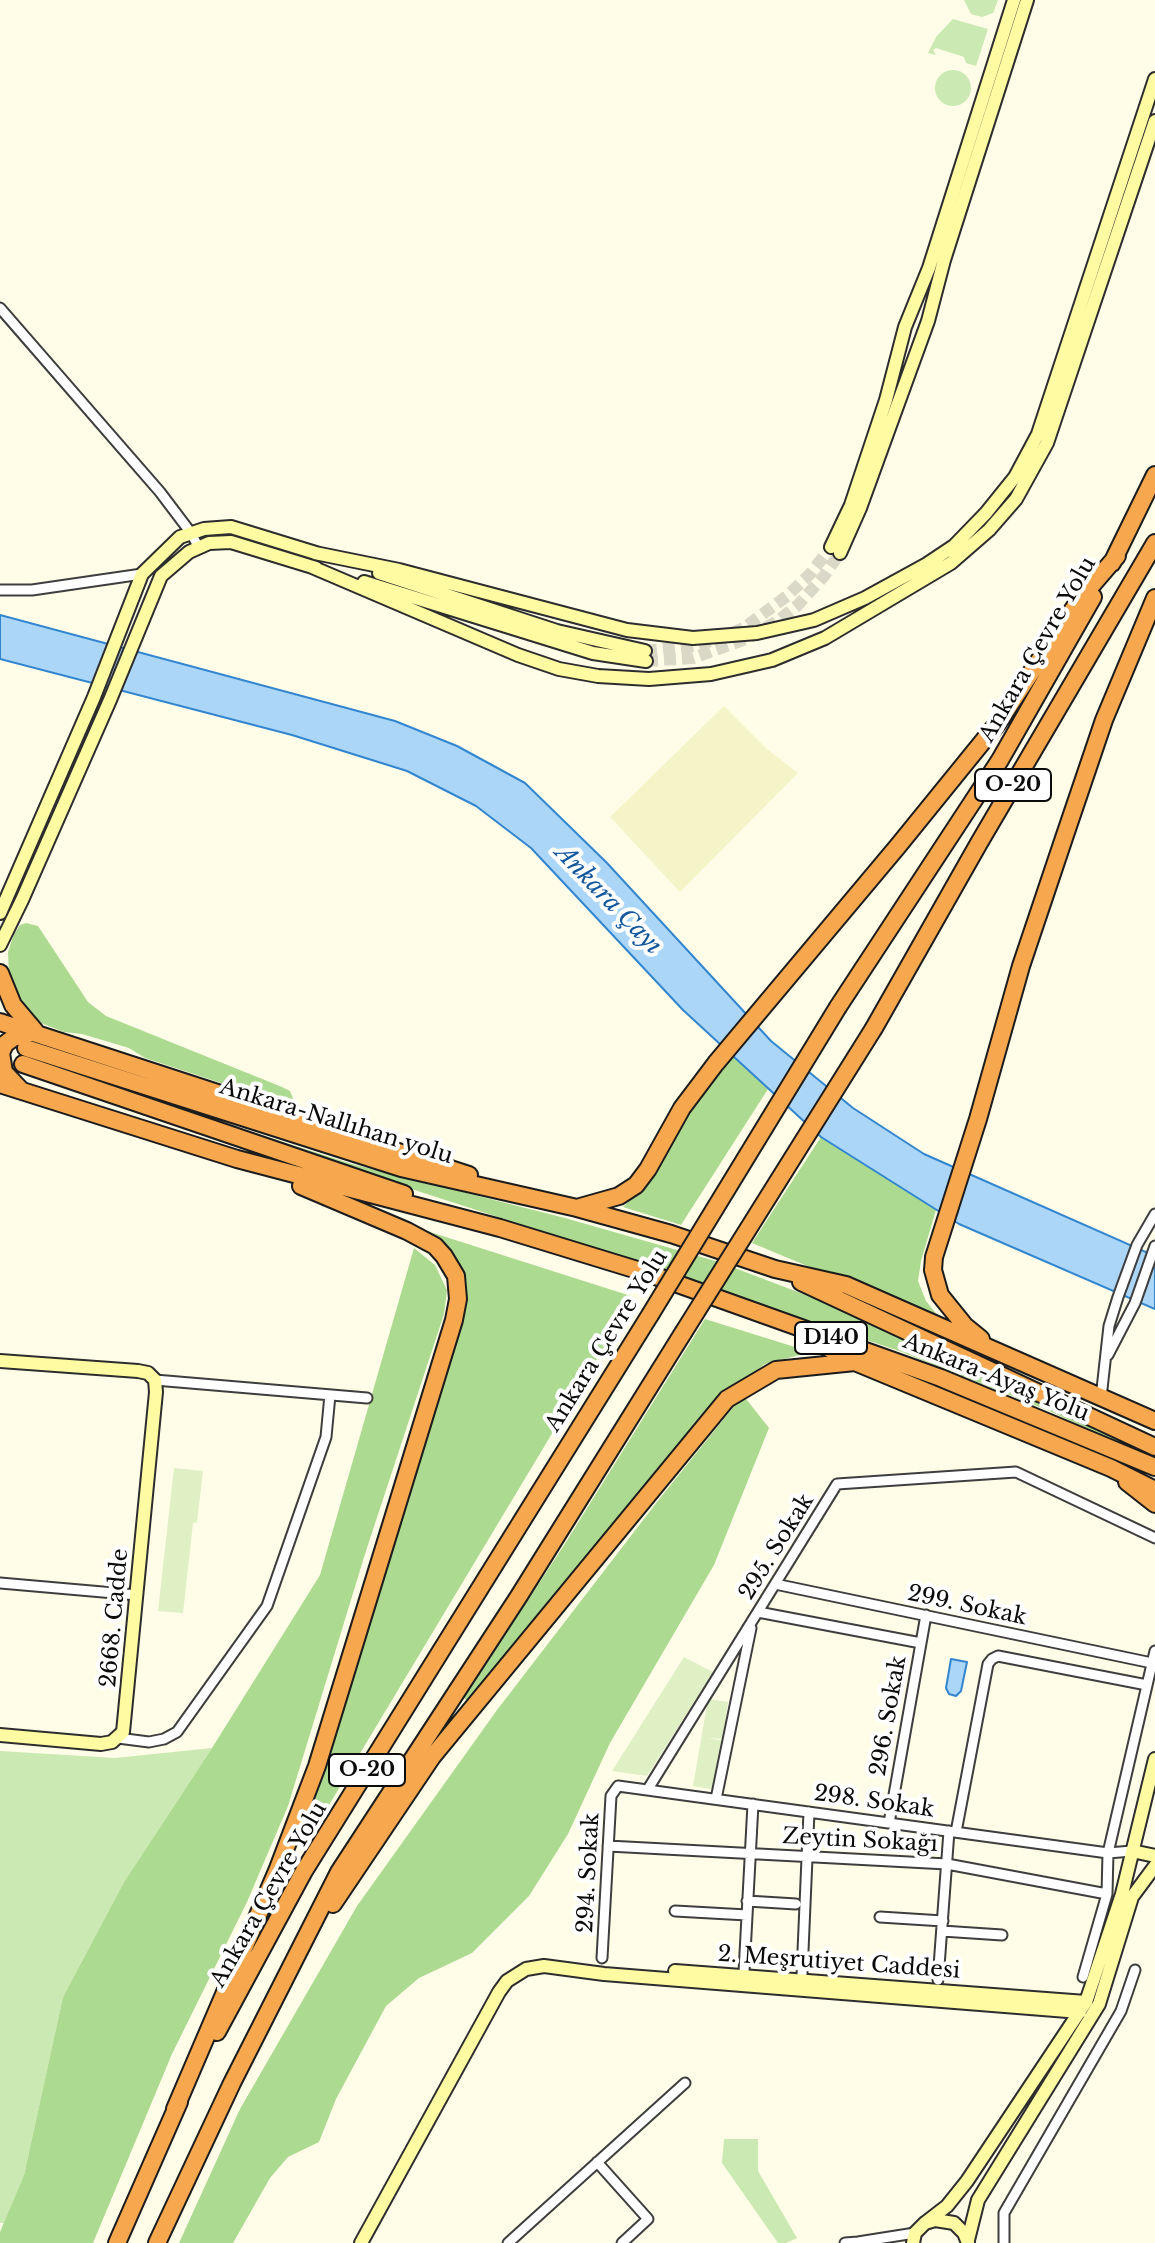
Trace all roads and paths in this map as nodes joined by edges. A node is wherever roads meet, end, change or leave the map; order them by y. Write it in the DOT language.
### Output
graph roads {
  1 [pos="1014,0"];
  2 [pos="1027,0"];
  3 [pos="1155,79"];
  4 [pos="1155,121"];
  5 [pos="0,308"];
  6 [pos="910,314"];
  7 [pos="928,321"];
  8 [pos="1155,475"];
  9 [pos="191,533"];
  10 [pos="1155,543"];
  11 [pos="199,548"];
  12 [pos="315,553"];
  13 [pos="1117,556"];
  14 [pos="312,567"];
  15 [pos="142,574"];
  16 [pos="0,590"];
  17 [pos="1155,598"];
  18 [pos="5,888"];
  19 [pos="22,900"];
  20 [pos="0,913"];
  21 [pos="0,945"];
  22 [pos="0,973"];
  23 [pos="0,1022"];
  24 [pos="36,1032"];
  25 [pos="0,1084"];
  26 [pos="22,1090"];
  27 [pos="0,1096"];
  28 [pos="237,1159"];
  29 [pos="527,1196"];
  30 [pos="577,1208"];
  31 [pos="1155,1214"];
  32 [pos="500,1228"];
  33 [pos="1154,1248"];
  34 [pos="775,1269"];
  35 [pos="751,1308"];
  36 [pos="994,1351"];
  37 [pos="1106,1358"];
  38 [pos="0,1361"];
  39 [pos="855,1362"];
  40 [pos="155,1380"];
  41 [pos="330,1395"];
  42 [pos="367,1398"];
  43 [pos="1101,1398"];
  44 [pos="1155,1421"];
  45 [pos="1155,1447"];
  46 [pos="1155,1467"];
  47 [pos="1154,1493"];
  48 [pos="1155,1538"];
  49 [pos="0,1583"];
  50 [pos="775,1584"];
  51 [pos="137,1595"];
  52 [pos="926,1615"];
  53 [pos="755,1616"];
  54 [pos="921,1643"];
  55 [pos="1155,1651"];
  56 [pos="1152,1663"];
  57 [pos="1147,1685"];
  58 [pos="0,1735"];
  59 [pos="118,1738"];
  60 [pos="1155,1759"];
  61 [pos="648,1789"];
  62 [pos="613,1790"];
  63 [pos="716,1799"];
  64 [pos="753,1804"];
  65 [pos="809,1812"];
  66 [pos="1140,1815"];
  67 [pos="1155,1818"];
  68 [pos="889,1823"];
  69 [pos="952,1831"];
  70 [pos="608,1846"];
  71 [pos="1132,1851"];
  72 [pos="750,1853"];
  73 [pos="1108,1853"];
  74 [pos="807,1856"];
  75 [pos="1155,1856"];
  76 [pos="947,1864"];
  77 [pos="1155,1866"];
  78 [pos="1107,1894"];
  79 [pos="747,1901"];
  80 [pos="796,1904"];
  81 [pos="675,1911"];
  82 [pos="747,1915"];
  83 [pos="880,1917"];
  84 [pos="942,1926"];
  85 [pos="1002,1935"];
  86 [pos="602,1958"];
  87 [pos="1135,1970"];
  88 [pos="744,1972"];
  89 [pos="802,1974"];
  90 [pos="1083,1977"];
  91 [pos="938,1980"];
  92 [pos="1083,2007"];
  93 [pos="232,2083"];
  94 [pos="685,2083"];
  95 [pos="175,2109"];
  96 [pos="597,2162"];
  97 [pos="925,2223"];
  98 [pos="914,2238"];
  99 [pos="860,2242"];
  100 [pos="968,2242"];
  101 [pos="117,2243"];
  102 [pos="157,2243"];
  103 [pos="361,2243"];
  104 [pos="508,2243"];
  105 [pos="622,2243"];
  106 [pos="845,2243"];
  107 [pos="1004,2243"];
  1 -- 6 [label="main road"];
  2 -- 7 [label="main road"];
  3 -- 12 [label="main road"];
  4 -- 14 [label="main road"];
  5 -- 9 [label="street"];
  6 -- 7 [label="main road"];
  6 -- 7 [label="main road"];
  8 -- 13 [label="highway, Ankara Çevre Yolu / O-20"];
  9 -- 11 [label="street"];
  9 -- 12 [label="main road"];
  9 -- 15 [label="main road"];
  10 -- 93 [label="highway, Ankara Çevre Yolu / O-20, bridge"];
  11 -- 14 [label="main road"];
  11 -- 19 [label="main road"];
  12 -- 14 [label="main road"];
  13 -- 30 [label="highway"];
  13 -- 95 [label="highway, Ankara Çevre Yolu / O-20, bridge"];
  15 -- 16 [label="street"];
  15 -- 18 [label="main road"];
  17 -- 36 [label="highway"];
  18 -- 19 [label="main road"];
  18 -- 20 [label="main road"];
  19 -- 21 [label="main road"];
  22 -- 24 [label="highway"];
  23 -- 24 [label="highway"];
  24 -- 26 [label="highway"];
  24 -- 29 [label="highway"];
  25 -- 26 [label="highway"];
  26 -- 27 [label="highway"];
  26 -- 28 [label="highway"];
  28 -- 32 [label="highway"];
  28 -- 95 [label="highway"];
  29 -- 30 [label="highway, Ankara-Nallıhan yolu / D140"];
  29 -- 32 [label="highway, Ankara-Nallıhan yolu / D140"];
  30 -- 34 [label="highway, Ankara-Nallıhan yolu / D140"];
  31 -- 37 [label="street"];
  32 -- 35 [label="highway, Ankara-Ayaş Yolu / D140"];
  33 -- 37 [label="street"];
  34 -- 36 [label="highway"];
  34 -- 45 [label="highway, Ankara-Ayaş Yolu / D140"];
  35 -- 39 [label="highway"];
  35 -- 46 [label="highway, Ankara-Ayaş Yolu / D140"];
  36 -- 43 [label="highway"];
  37 -- 43 [label="street"];
  38 -- 40 [label="main road"];
  39 -- 47 [label="highway"];
  39 -- 93 [label="highway"];
  40 -- 41 [label="street"];
  40 -- 51 [label="main road, 2668. Cadde"];
  41 -- 42 [label="street"];
  41 -- 59 [label="street"];
  43 -- 44 [label="highway"];
  48 -- 50 [label="street, 295. Sokak"];
  49 -- 51 [label="street"];
  50 -- 52 [label="street, 299. Sokak"];
  50 -- 53 [label="street, 295. Sokak"];
  51 -- 59 [label="main road, 2668. Cadde"];
  52 -- 54 [label="street, 296. Sokak"];
  52 -- 56 [label="street, 299. Sokak"];
  53 -- 54 [label="street"];
  53 -- 61 [label="street, 295. Sokak"];
  53 -- 63 [label="street"];
  54 -- 68 [label="street, 296. Sokak"];
  55 -- 56 [label="street"];
  56 -- 57 [label="street"];
  57 -- 69 [label="street"];
  57 -- 73 [label="street"];
  58 -- 59 [label="main road"];
  60 -- 66 [label="main road"];
  61 -- 62 [label="street, 298. Sokak"];
  61 -- 63 [label="street, 298. Sokak"];
  62 -- 70 [label="street, 294. Sokak"];
  63 -- 64 [label="street, 298. Sokak"];
  64 -- 65 [label="street, 298. Sokak"];
  64 -- 72 [label="street"];
  65 -- 68 [label="street, 298. Sokak"];
  65 -- 74 [label="street"];
  66 -- 67 [label="main road"];
  66 -- 71 [label="main road"];
  68 -- 69 [label="street, 298. Sokak"];
  69 -- 73 [label="street, 298. Sokak"];
  69 -- 76 [label="street"];
  70 -- 72 [label="street, Zeytin Sokağı"];
  70 -- 86 [label="street, 294. Sokak"];
  71 -- 73 [label="street, 298. Sokak"];
  71 -- 75 [label="main road"];
  71 -- 92 [label="main road"];
  72 -- 74 [label="street, Zeytin Sokağı"];
  72 -- 79 [label="street"];
  73 -- 78 [label="street"];
  74 -- 76 [label="street, Zeytin Sokağı"];
  74 -- 89 [label="street"];
  76 -- 78 [label="street, Zeytin Sokağı"];
  76 -- 84 [label="street"];
  77 -- 100 [label="main road"];
  78 -- 90 [label="street"];
  79 -- 80 [label="street"];
  79 -- 82 [label="street"];
  81 -- 82 [label="street"];
  82 -- 88 [label="street"];
  83 -- 84 [label="street"];
  84 -- 85 [label="street"];
  84 -- 91 [label="street"];
  87 -- 107 [label="street"];
  92 -- 97 [label="main road"];
  92 -- 103 [label="main road, 2. Meşrutiyet Caddesi"];
  93 -- 102 [label="highway, Ankara Çevre Yolu / O-20"];
  94 -- 96 [label="street"];
  95 -- 101 [label="highway, Ankara Çevre Yolu / O-20"];
  96 -- 104 [label="street"];
  96 -- 105 [label="street"];
  97 -- 98 [label="main road"];
  97 -- 100 [label="main road"];
  98 -- 99 [label="street"];
  99 -- 106 [label="street"];
}
